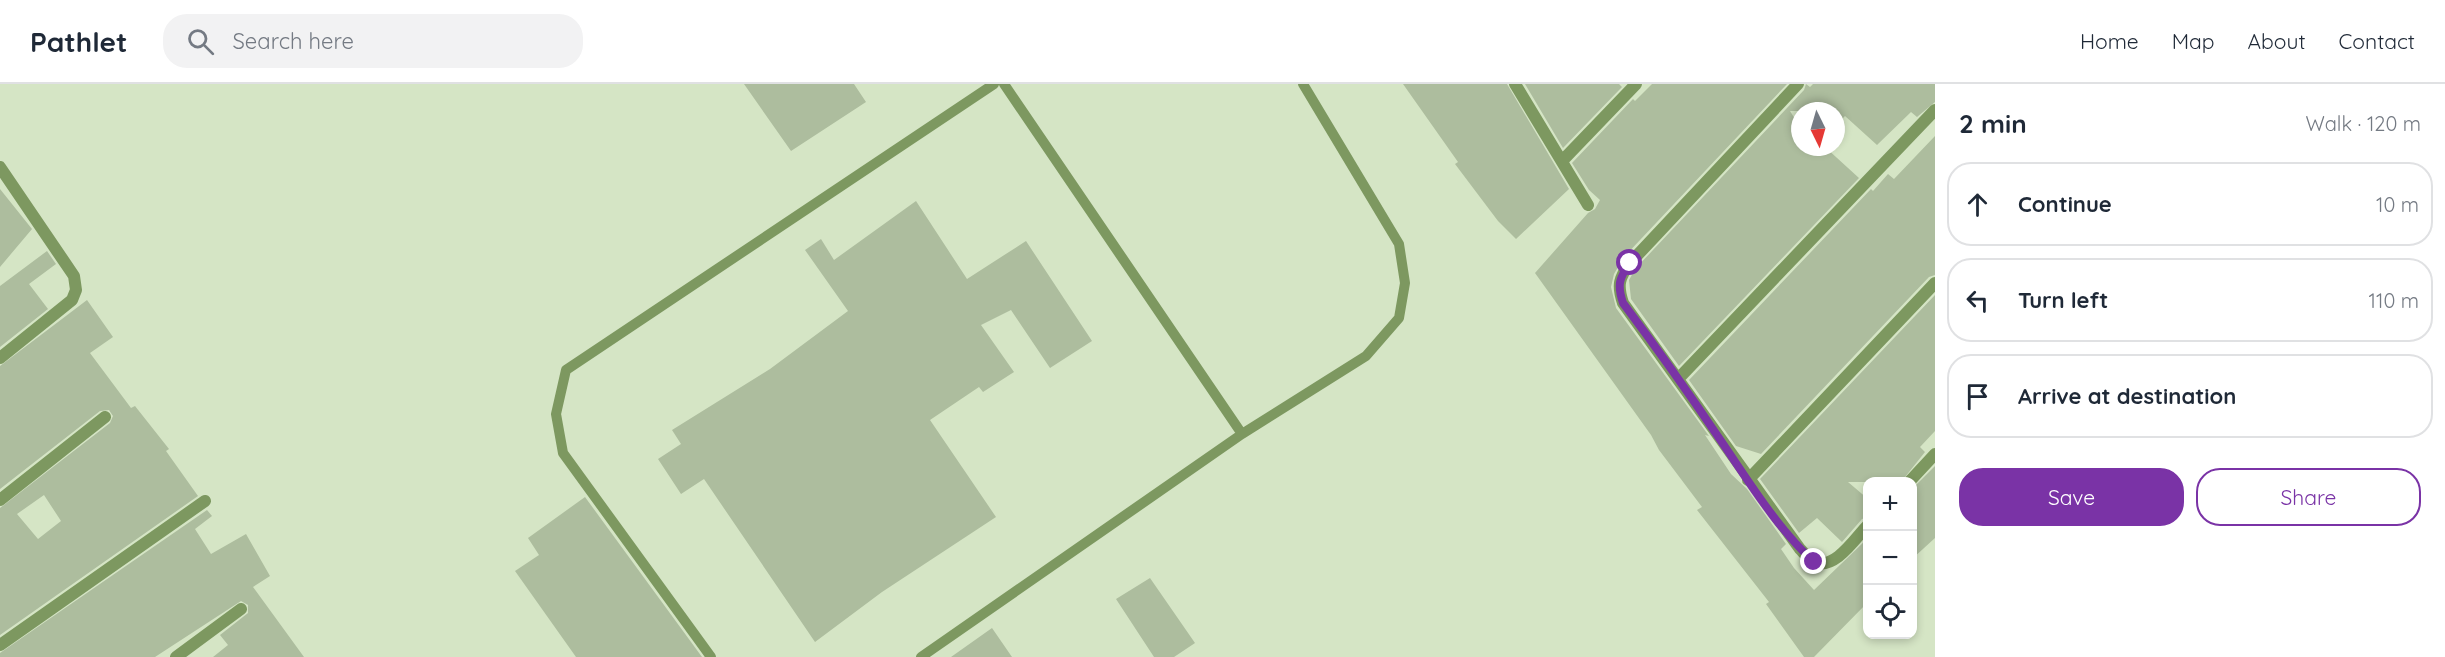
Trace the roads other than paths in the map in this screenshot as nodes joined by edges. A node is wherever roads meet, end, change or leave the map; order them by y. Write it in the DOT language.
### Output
graph roads {
  1 [pos="994,84"];
  2 [pos="1004,84"];
  3 [pos="1303,84"];
  4 [pos="1515,84"];
  5 [pos="1636,84"];
  6 [pos="1798,84"];
  7 [pos="1935,110"];
  8 [pos="1563,160"];
  9 [pos="0,166"];
  10 [pos="1588,205"];
  11 [pos="1935,283"];
  12 [pos="0,358"];
  13 [pos="1679,378"];
  14 [pos="105,417"];
  15 [pos="1242,434"];
  16 [pos="1935,454"];
  17 [pos="1914,477"];
  18 [pos="1748,480"];
  19 [pos="0,500"];
  20 [pos="205,501"];
  21 [pos="1863,530"];
  22 [pos="241,609"];
  23 [pos="0,645"];
  24 [pos="176,657"];
  25 [pos="711,657"];
  26 [pos="921,657"];
  1 -- 25 [label="lane"];
  2 -- 15 [label="lane"];
  3 -- 15 [label="lane"];
  4 -- 8 [label="street"];
  5 -- 8 [label="street"];
  6 -- 13 [label="street"];
  7 -- 13 [label="street"];
  8 -- 10 [label="street"];
  9 -- 12 [label="street"];
  11 -- 18 [label="street"];
  13 -- 18 [label="street"];
  14 -- 19 [label="street"];
  15 -- 26 [label="lane"];
  16 -- 17 [label="street"];
  18 -- 21 [label="street"];
  20 -- 23 [label="street"];
  22 -- 24 [label="street"];
}
